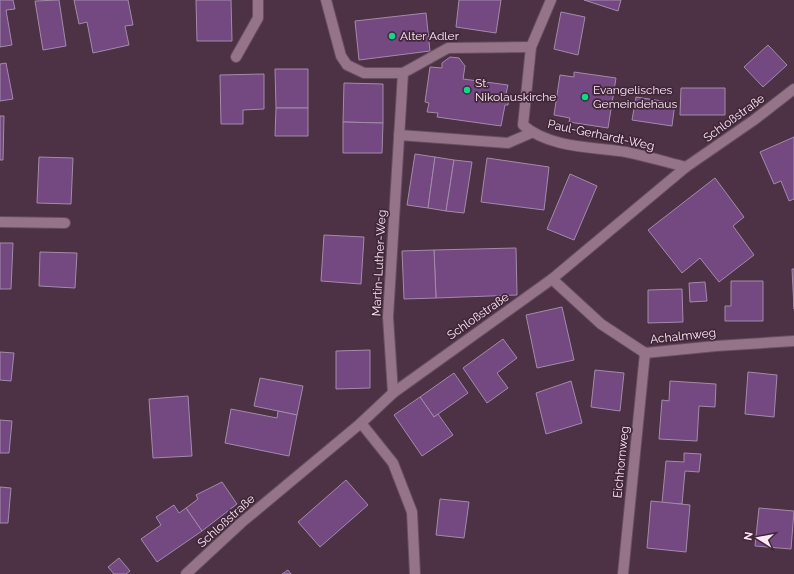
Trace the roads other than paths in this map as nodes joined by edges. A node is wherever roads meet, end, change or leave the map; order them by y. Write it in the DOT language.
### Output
graph roads {
  1 [pos="258,0"];
  2 [pos="326,0"];
  3 [pos="551,0"];
  4 [pos="531,47"];
  5 [pos="236,57"];
  6 [pos="403,73"];
  7 [pos="794,89"];
  8 [pos="532,133"];
  9 [pos="399,135"];
  10 [pos="686,167"];
  11 [pos="0,222"];
  12 [pos="65,223"];
  13 [pos="552,279"];
  14 [pos="794,341"];
  15 [pos="645,353"];
  16 [pos="393,393"];
  17 [pos="361,423"];
  18 [pos="186,574"];
  19 [pos="415,574"];
  20 [pos="623,574"];
  1 -- 5 [label="street"];
  2 -- 6 [label="street"];
  3 -- 4 [label="street, Paul-Gerhardt-Weg"];
  4 -- 6 [label="street"];
  4 -- 8 [label="street, Paul-Gerhardt-Weg"];
  6 -- 9 [label="street, Martin-Luther-Weg"];
  7 -- 10 [label="street, Schloßstraße"];
  8 -- 9 [label="street"];
  8 -- 10 [label="street, Paul-Gerhardt-Weg"];
  9 -- 16 [label="street, Martin-Luther-Weg"];
  10 -- 13 [label="street, Schloßstraße"];
  11 -- 12 [label="street"];
  13 -- 15 [label="street, Achalmweg"];
  13 -- 16 [label="street, Schloßstraße"];
  14 -- 15 [label="street, Achalmweg"];
  15 -- 20 [label="street, Eichhornweg"];
  16 -- 17 [label="street, Schloßstraße"];
  17 -- 18 [label="street, Schloßstraße"];
  17 -- 19 [label="street"];
}
